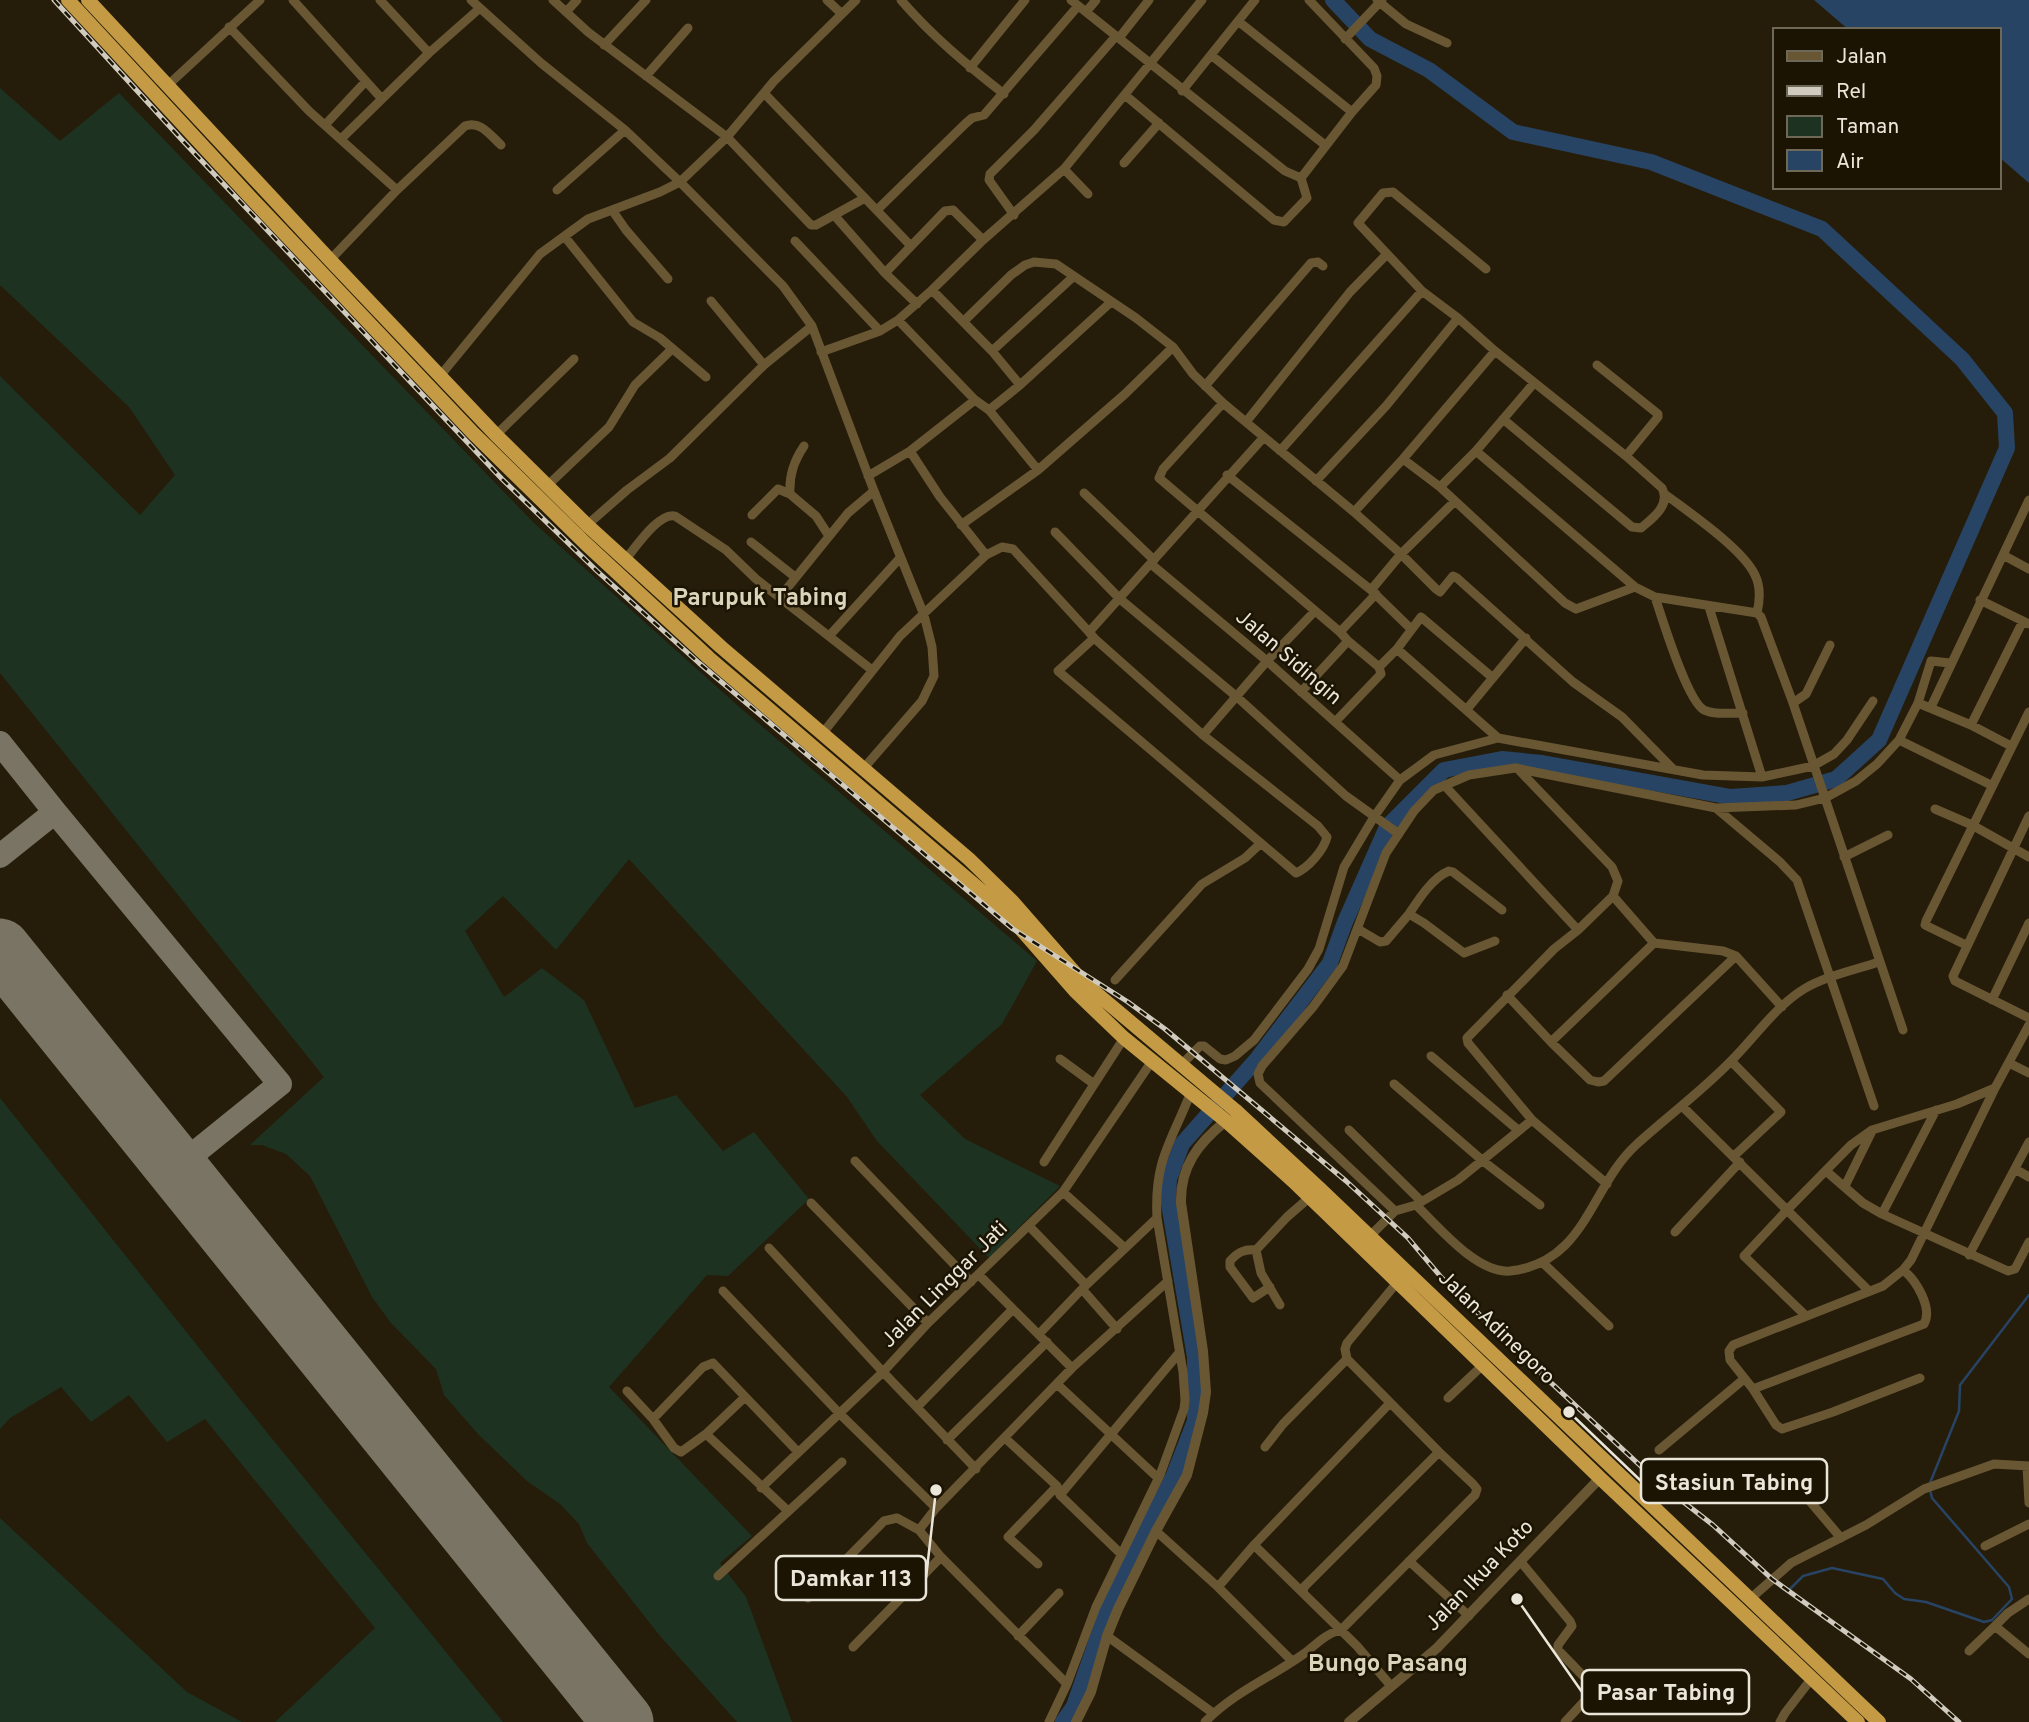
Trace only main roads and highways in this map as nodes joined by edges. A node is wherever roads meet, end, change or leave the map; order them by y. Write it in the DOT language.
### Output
graph roads {
  1 [pos="68,0"];
  2 [pos="88,0"];
  3 [pos="98,22"];
  4 [pos="239,163"];
  5 [pos="228,173"];
  6 [pos="262,187"];
  7 [pos="250,197"];
  8 [pos="484,422"];
  9 [pos="473,433"];
  10 [pos="721,647"];
  11 [pos="709,658"];
  12 [pos="1009,906"];
  13 [pos="1196,1091"];
  14 [pos="1314,1193"];
  15 [pos="1403,1277"];
  16 [pos="1849,1719"];
  17 [pos="1879,1722"];
  1 -- 3 [label="highway"];
  2 -- 3 [label="highway"];
  3 -- 4 [label="highway"];
  3 -- 5 [label="highway"];
  4 -- 5 [label="highway"];
  4 -- 6 [label="highway"];
  5 -- 7 [label="highway"];
  6 -- 7 [label="highway"];
  6 -- 8 [label="highway"];
  7 -- 9 [label="highway"];
  8 -- 9 [label="highway"];
  8 -- 10 [label="highway"];
  9 -- 11 [label="highway"];
  10 -- 11 [label="highway"];
  10 -- 12 [label="highway"];
  11 -- 12 [label="highway"];
  12 -- 13 [label="highway"];
  12 -- 13 [label="highway"];
  13 -- 14 [label="highway, Jalan Adinegoro"];
  14 -- 15 [label="highway, Jalan Adinegoro"];
  14 -- 15 [label="highway, Jalan Adinegoro"];
  15 -- 16 [label="highway, Jalan Adinegoro"];
  15 -- 17 [label="highway, Jalan Adinegoro"];
}
